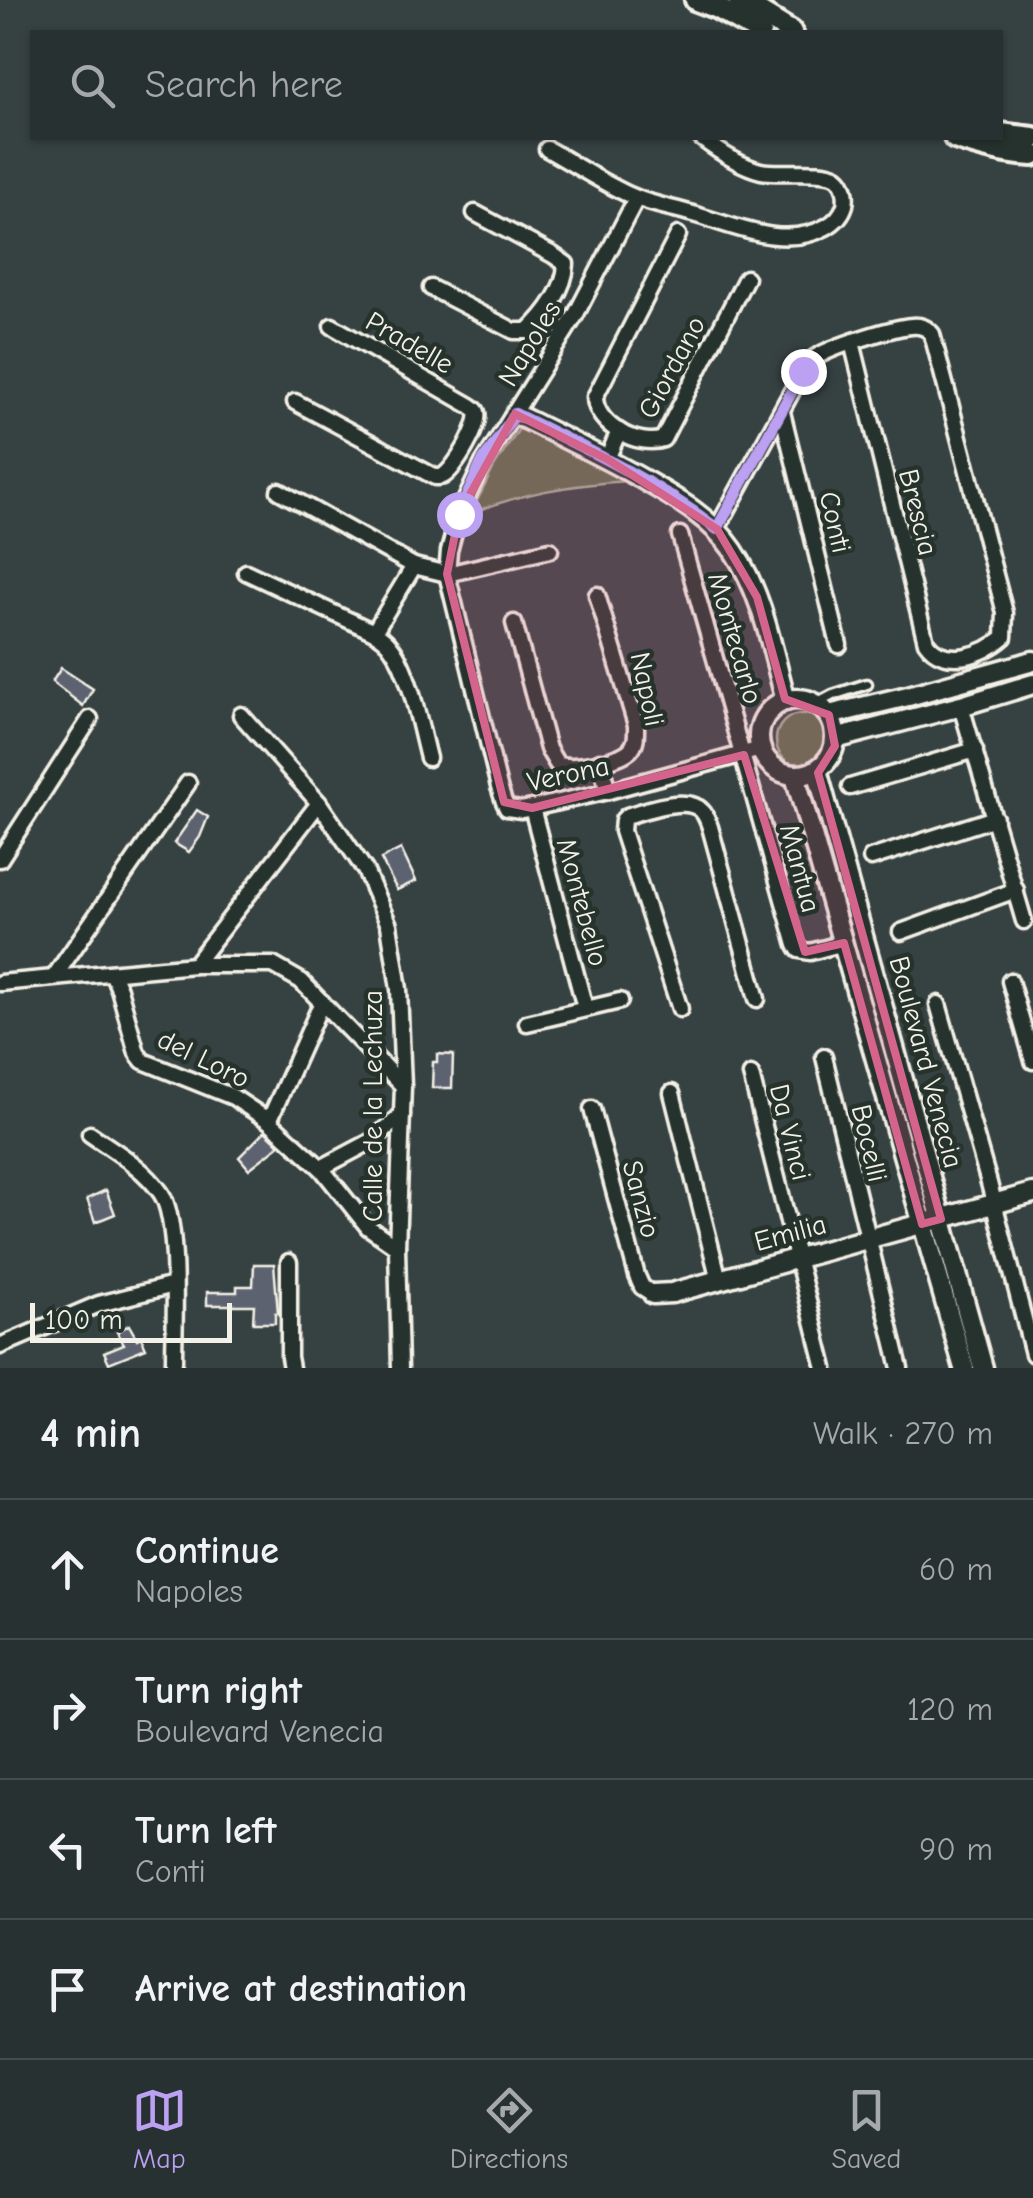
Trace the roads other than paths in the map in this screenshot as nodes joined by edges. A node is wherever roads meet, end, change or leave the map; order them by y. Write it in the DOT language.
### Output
graph roads {
  1 [pos="696,0"];
  2 [pos="739,0"];
  3 [pos="756,30"];
  4 [pos="788,30"];
  5 [pos="1003,134"];
  6 [pos="1032,138"];
  7 [pos="704,140"];
  8 [pos="961,140"];
  9 [pos="547,149"];
  10 [pos="1033,154"];
  11 [pos="636,199"];
  12 [pos="475,213"];
  13 [pos="678,236"];
  14 [pos="746,278"];
  15 [pos="431,288"];
  16 [pos="552,304"];
  17 [pos="575,316"];
  18 [pos="332,326"];
  19 [pos="852,342"];
  20 [pos="295,402"];
  21 [pos="782,412"];
  22 [pos="515,414"];
  23 [pos="619,430"];
  24 [pos="463,452"];
  25 [pos="607,459"];
  26 [pos="482,463"];
  27 [pos="279,491"];
  28 [pos="717,529"];
  29 [pos="680,535"];
  30 [pos="550,550"];
  31 [pos="414,566"];
  32 [pos="246,572"];
  33 [pos="447,574"];
  34 [pos="597,596"];
  35 [pos="514,623"];
  36 [pos="374,632"];
  37 [pos="840,645"];
  38 [pos="972,655"];
  39 [pos="1033,661"];
  40 [pos="978,677"];
  41 [pos="867,684"];
  42 [pos="1033,684"];
  43 [pos="786,701"];
  44 [pos="961,706"];
  45 [pos="823,710"];
  46 [pos="240,715"];
  47 [pos="90,719"];
  48 [pos="835,739"];
  49 [pos="974,750"];
  50 [pos="752,752"];
  51 [pos="428,758"];
  52 [pos="600,761"];
  53 [pos="817,770"];
  54 [pos="795,776"];
  55 [pos="650,780"];
  56 [pos="188,783"];
  57 [pos="850,787"];
  58 [pos="608,791"];
  59 [pos="504,802"];
  60 [pos="320,803"];
  61 [pos="532,808"];
  62 [pos="657,808"];
  63 [pos="995,818"];
  64 [pos="0,858"];
  65 [pos="871,858"];
  66 [pos="1016,890"];
  67 [pos="1024,921"];
  68 [pos="901,932"];
  69 [pos="844,943"];
  70 [pos="194,965"];
  71 [pos="112,973"];
  72 [pos="54,978"];
  73 [pos="1010,981"];
  74 [pos="0,983"];
  75 [pos="757,1000"];
  76 [pos="620,1001"];
  77 [pos="322,1002"];
  78 [pos="938,1004"];
  79 [pos="585,1008"];
  80 [pos="680,1009"];
  81 [pos="527,1022"];
  82 [pos="824,1057"];
  83 [pos="1033,1062"];
  84 [pos="752,1075"];
  85 [pos="403,1086"];
  86 [pos="672,1093"];
  87 [pos="592,1109"];
  88 [pos="402,1115"];
  89 [pos="269,1121"];
  90 [pos="90,1134"];
  91 [pos="320,1168"];
  92 [pos="1033,1193"];
  93 [pos="994,1204"];
  94 [pos="941,1219"];
  95 [pos="922,1224"];
  96 [pos="867,1240"];
  97 [pos="397,1247"];
  98 [pos="797,1259"];
  99 [pos="290,1262"];
  100 [pos="719,1280"];
  101 [pos="174,1285"];
  102 [pos="653,1294"];
  103 [pos="0,1346"];
  104 [pos="1033,1354"];
  105 [pos="174,1362"];
  106 [pos="292,1368"];
  107 [pos="400,1368"];
  108 [pos="825,1368"];
  109 [pos="900,1368"];
  110 [pos="964,1368"];
  111 [pos="983,1368"];
  1 -- 3 [label="main road"];
  2 -- 4 [label="main road"];
  5 -- 6 [label="main road"];
  6 -- 10 [label="main road"];
  7 -- 11 [label="street"];
  8 -- 10 [label="main road"];
  9 -- 11 [label="street"];
  11 -- 17 [label="street, Napoles"];
  12 -- 16 [label="street"];
  13 -- 23 [label="street, Giordano"];
  14 -- 23 [label="street, Giordano"];
  15 -- 16 [label="street"];
  16 -- 17 [label="street"];
  17 -- 22 [label="street, Napoles"];
  18 -- 24 [label="street, Pradelle"];
  19 -- 21 [label="street"];
  19 -- 38 [label="street, Brescia"];
  19 -- 38 [label="street"];
  20 -- 24 [label="street"];
  21 -- 28 [label="street"];
  21 -- 37 [label="street, Conti"];
  22 -- 25 [label="street"];
  22 -- 26 [label="street, Napoles"];
  23 -- 25 [label="street, Giordano"];
  24 -- 26 [label="street"];
  25 -- 28 [label="street"];
  26 -- 33 [label="street, Napoles"];
  27 -- 31 [label="street"];
  28 -- 43 [label="street"];
  29 -- 50 [label="street, Montecarlo"];
  30 -- 33 [label="street"];
  31 -- 33 [label="street"];
  31 -- 36 [label="street"];
  32 -- 36 [label="street"];
  33 -- 59 [label="street, Napoles"];
  34 -- 52 [label="street, Napoli"];
  35 -- 52 [label="street"];
  36 -- 51 [label="street"];
  38 -- 40 [label="street"];
  39 -- 40 [label="street"];
  40 -- 45 [label="street"];
  41 -- 45 [label="lane"];
  42 -- 44 [label="street"];
  43 -- 45 [label="street"];
  43 -- 50 [label="street"];
  44 -- 48 [label="street"];
  44 -- 49 [label="street"];
  45 -- 48 [label="street"];
  46 -- 60 [label="street, Calle de la Lechuza"];
  47 -- 64 [label="street"];
  48 -- 53 [label="street"];
  49 -- 57 [label="street"];
  49 -- 63 [label="street"];
  50 -- 54 [label="street"];
  50 -- 55 [label="street, Verona"];
  50 -- 69 [label="street, Mantua"];
  52 -- 58 [label="street"];
  53 -- 54 [label="street"];
  53 -- 94 [label="street, Boulevard Venecia"];
  54 -- 69 [label="street, Boulevard Venecia"];
  55 -- 58 [label="street, Verona"];
  55 -- 62 [label="street"];
  56 -- 72 [label="street"];
  58 -- 61 [label="street, Verona"];
  59 -- 61 [label="street, Verona"];
  60 -- 70 [label="street"];
  60 -- 85 [label="street, Calle de la Lechuza"];
  61 -- 79 [label="street, Montebello"];
  62 -- 75 [label="street"];
  62 -- 80 [label="street"];
  63 -- 65 [label="street"];
  63 -- 66 [label="street"];
  66 -- 67 [label="street"];
  66 -- 68 [label="street"];
  69 -- 95 [label="street, Boulevard Venecia"];
  70 -- 71 [label="street"];
  70 -- 77 [label="street"];
  71 -- 72 [label="street"];
  71 -- 89 [label="street, del Loro"];
  72 -- 74 [label="street"];
  73 -- 83 [label="street"];
  76 -- 79 [label="street, Montebello"];
  77 -- 85 [label="street"];
  77 -- 89 [label="street"];
  78 -- 93 [label="street"];
  79 -- 81 [label="street, Montebello"];
  82 -- 96 [label="street, Bocelli"];
  84 -- 98 [label="street, Da Vinci"];
  85 -- 88 [label="street, Calle de la Lechuza"];
  86 -- 100 [label="street"];
  87 -- 102 [label="street, Sanzio"];
  88 -- 91 [label="street"];
  88 -- 97 [label="street, Calle de la Lechuza"];
  89 -- 91 [label="street, del Loro"];
  90 -- 101 [label="street"];
  91 -- 97 [label="street, del Loro"];
  92 -- 93 [label="street, Emilia"];
  93 -- 94 [label="street, Emilia"];
  93 -- 104 [label="street"];
  94 -- 95 [label="street, Emilia"];
  94 -- 111 [label="street, Boulevard Venecia"];
  95 -- 96 [label="street, Emilia"];
  95 -- 110 [label="street, Boulevard Venecia"];
  96 -- 98 [label="street, Emilia"];
  96 -- 109 [label="street, Bocelli"];
  97 -- 107 [label="street, Calle de la Lechuza"];
  98 -- 100 [label="street, Emilia"];
  98 -- 108 [label="street, Da Vinci"];
  99 -- 106 [label="street"];
  100 -- 102 [label="street, Emilia"];
  101 -- 103 [label="street"];
  101 -- 105 [label="street"];
}
